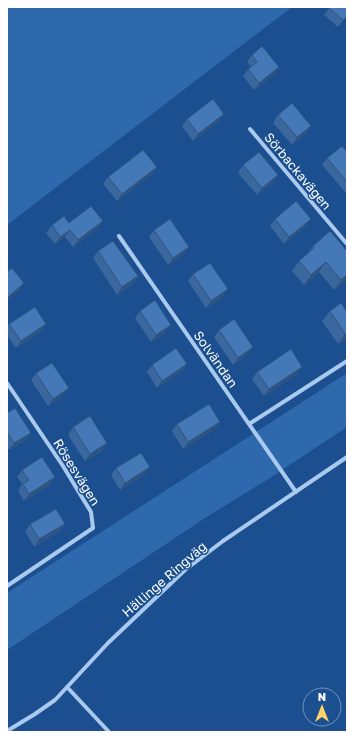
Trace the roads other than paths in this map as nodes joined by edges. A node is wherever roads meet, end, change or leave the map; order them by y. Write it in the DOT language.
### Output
graph roads {
  1 [pos="250,129"];
  2 [pos="119,236"];
  3 [pos="347,244"];
  4 [pos="347,361"];
  5 [pos="7,383"];
  6 [pos="249,424"];
  7 [pos="347,457"];
  8 [pos="296,492"];
  9 [pos="7,586"];
  10 [pos="67,687"];
  11 [pos="7,731"];
  12 [pos="109,732"];
  1 -- 3 [label="street, Sörbackavägen"];
  2 -- 6 [label="street, Solvändan"];
  4 -- 6 [label="street"];
  5 -- 9 [label="street, Rösesvägen"];
  6 -- 8 [label="street, Solvändan"];
  7 -- 8 [label="street, Hällinge Ringväg"];
  8 -- 10 [label="street, Hällinge Ringväg"];
  10 -- 11 [label="street, Hällinge Ringväg"];
  10 -- 12 [label="street"];
}
